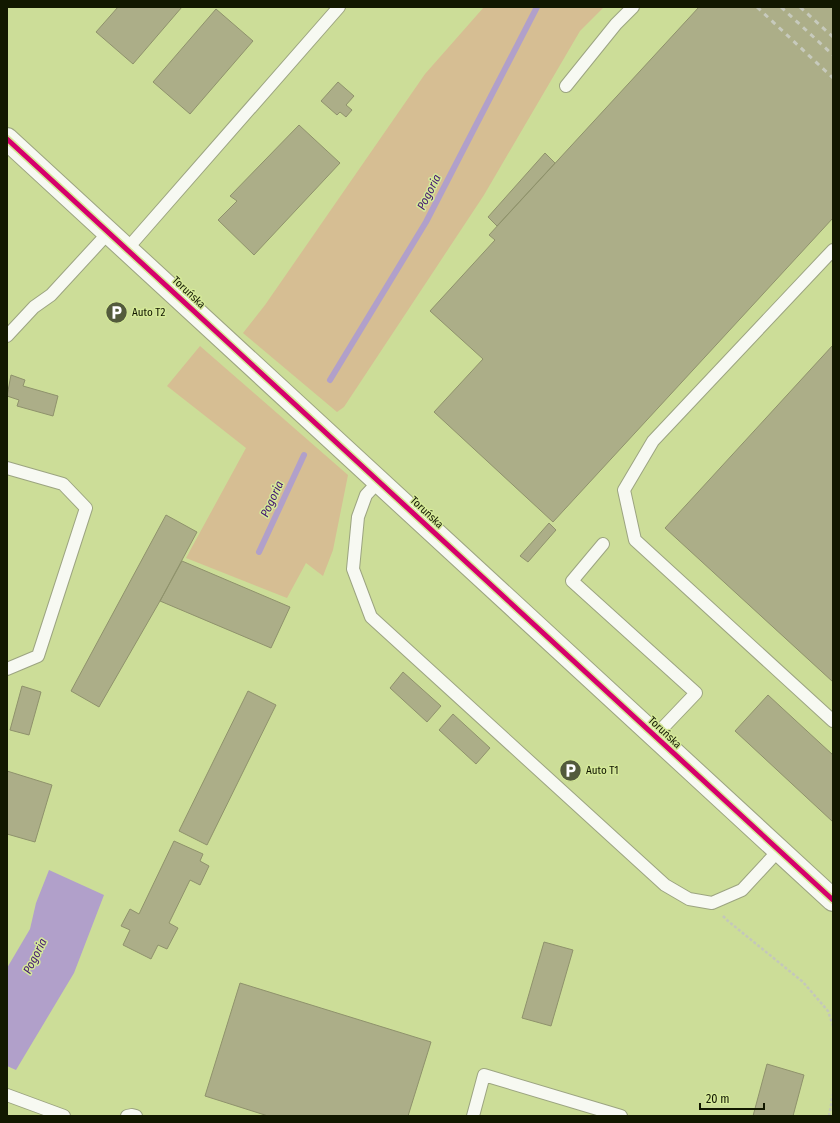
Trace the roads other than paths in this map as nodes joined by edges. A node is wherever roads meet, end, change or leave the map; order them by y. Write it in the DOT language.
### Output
graph roads {
  1 [pos="339,7"];
  2 [pos="633,7"];
  3 [pos="566,86"];
  4 [pos="7,139"];
  5 [pos="109,232"];
  6 [pos="127,249"];
  7 [pos="833,250"];
  8 [pos="7,336"];
  9 [pos="7,468"];
  10 [pos="379,481"];
  11 [pos="603,544"];
  12 [pos="7,669"];
  13 [pos="833,721"];
  14 [pos="655,736"];
  15 [pos="779,850"];
  16 [pos="833,900"];
  17 [pos="7,1095"];
  18 [pos="64,1116"];
  19 [pos="127,1116"];
  20 [pos="136,1116"];
  21 [pos="473,1116"];
  22 [pos="621,1116"];
  1 -- 6 [label="lane"];
  2 -- 3 [label="lane"];
  4 -- 5 [label="street, Toruńska"];
  5 -- 6 [label="street, Toruńska"];
  5 -- 8 [label="lane"];
  6 -- 10 [label="street, Toruńska"];
  7 -- 13 [label="lane"];
  9 -- 12 [label="lane"];
  10 -- 14 [label="street, Toruńska"];
  10 -- 15 [label="lane"];
  11 -- 14 [label="lane"];
  14 -- 15 [label="street, Toruńska"];
  15 -- 16 [label="street, Toruńska"];
  17 -- 18 [label="lane"];
  19 -- 20 [label="lane"];
  21 -- 22 [label="lane"];
}
